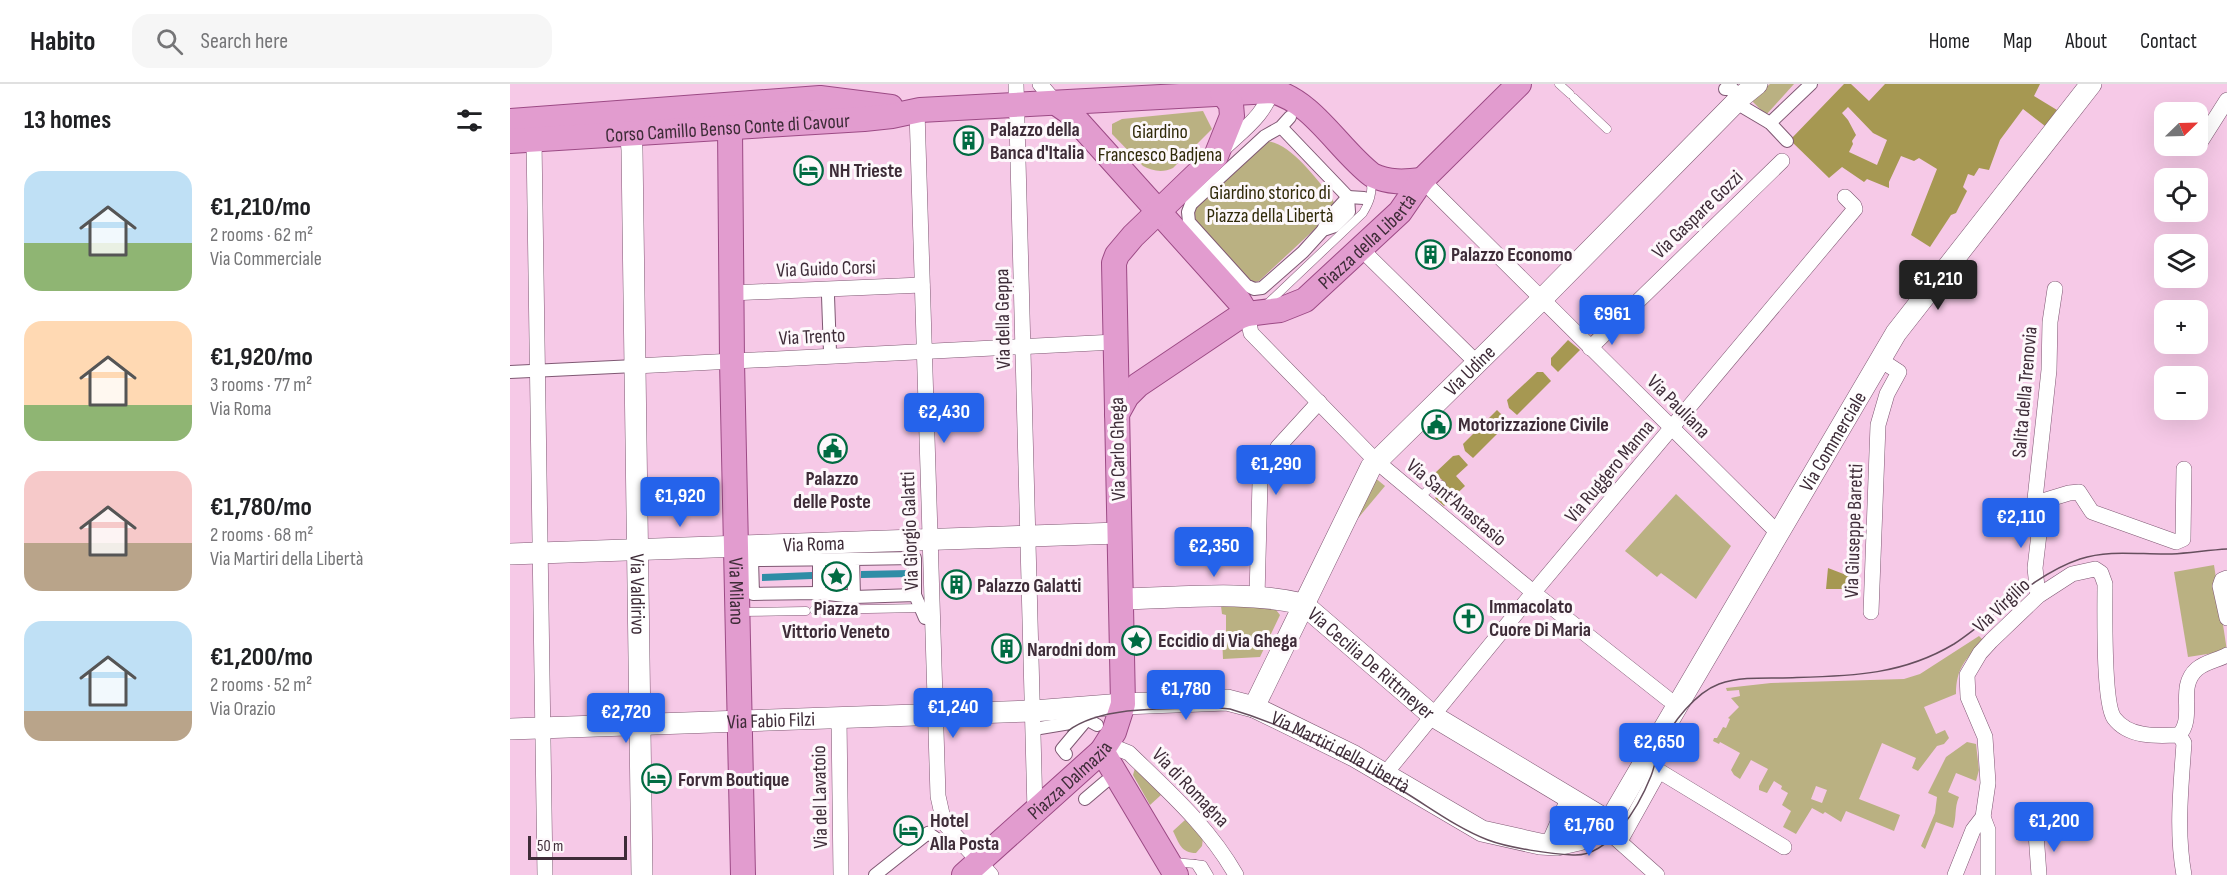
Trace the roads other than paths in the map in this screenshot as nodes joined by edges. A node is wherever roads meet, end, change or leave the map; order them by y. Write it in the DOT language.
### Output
graph roads {
  1 [pos="1040,84"];
  2 [pos="1519,84"];
  3 [pos="1559,84"];
  4 [pos="1758,84"];
  5 [pos="1810,84"];
  6 [pos="2091,84"];
  7 [pos="1268,86"];
  8 [pos="1222,93"];
  9 [pos="1017,95"];
  10 [pos="1130,98"];
  11 [pos="2227,100"];
  12 [pos="1056,103"];
  13 [pos="881,106"];
  14 [pos="1743,107"];
  15 [pos="919,111"];
  16 [pos="613,113"];
  17 [pos="1290,117"];
  18 [pos="510,121"];
  19 [pos="1770,123"];
  20 [pos="1281,127"];
  21 [pos="730,128"];
  22 [pos="1607,129"];
  23 [pos="535,130"];
  24 [pos="2208,130"];
  25 [pos="632,134"];
  26 [pos="510,141"];
  27 [pos="1788,141"];
  28 [pos="1102,149"];
  29 [pos="1782,160"];
  30 [pos="1224,167"];
  31 [pos="1354,173"];
  32 [pos="1332,180"];
  33 [pos="1422,180"];
  34 [pos="1348,197"];
  35 [pos="1845,197"];
  36 [pos="1364,198"];
  37 [pos="1182,209"];
  38 [pos="1360,248"];
  39 [pos="922,285"];
  40 [pos="2055,288"];
  41 [pos="731,293"];
  42 [pos="828,296"];
  43 [pos="1250,298"];
  44 [pos="1541,300"];
  45 [pos="1115,342"];
  46 [pos="1024,347"];
  47 [pos="1590,348"];
  48 [pos="830,352"];
  49 [pos="925,352"];
  50 [pos="1879,359"];
  51 [pos="732,361"];
  52 [pos="1477,363"];
  53 [pos="635,366"];
  54 [pos="538,370"];
  55 [pos="510,372"];
  56 [pos="1319,402"];
  57 [pos="1117,414"];
  58 [pos="1672,429"];
  59 [pos="1376,461"];
  60 [pos="2184,469"];
  61 [pos="1442,486"];
  62 [pos="1419,498"];
  63 [pos="1119,533"];
  64 [pos="1779,534"];
  65 [pos="2039,534"];
  66 [pos="1029,535"];
  67 [pos="637,549"];
  68 [pos="922,549"];
  69 [pos="541,553"];
  70 [pos="510,554"];
  71 [pos="746,554"];
  72 [pos="853,559"];
  73 [pos="819,560"];
  74 [pos="2227,578"];
  75 [pos="819,593"];
  76 [pos="1534,593"];
  77 [pos="915,595"];
  78 [pos="2038,596"];
  79 [pos="854,597"];
  80 [pos="1257,597"];
  81 [pos="1120,599"];
  82 [pos="745,604"];
  83 [pos="1303,604"];
  84 [pos="926,611"];
  85 [pos="1871,612"];
  86 [pos="2227,618"];
  87 [pos="2227,655"];
  88 [pos="1672,702"];
  89 [pos="1123,704"];
  90 [pos="1254,707"];
  91 [pos="935,714"];
  92 [pos="1433,716"];
  93 [pos="839,718"];
  94 [pos="1036,719"];
  95 [pos="740,721"];
  96 [pos="640,724"];
  97 [pos="544,728"];
  98 [pos="510,729"];
  99 [pos="2179,735"];
  100 [pos="1102,751"];
  101 [pos="1066,754"];
  102 [pos="1385,774"];
  103 [pos="1099,784"];
  104 [pos="1569,797"];
  105 [pos="1085,799"];
  106 [pos="1035,811"];
  107 [pos="1983,817"];
  108 [pos="1605,825"];
  109 [pos="2036,833"];
  110 [pos="1620,841"];
  111 [pos="952,842"];
  112 [pos="1548,845"];
  113 [pos="1784,847"];
  114 [pos="1180,867"];
  115 [pos="978,870"];
  116 [pos="846,874"];
  117 [pos="545,875"];
  118 [pos="642,875"];
  119 [pos="743,875"];
  120 [pos="875,875"];
  121 [pos="1202,875"];
  122 [pos="1209,875"];
  123 [pos="1236,875"];
  124 [pos="1657,875"];
  125 [pos="1955,875"];
  126 [pos="1988,875"];
  127 [pos="2039,875"];
  128 [pos="2184,875"];
  1 -- 12 [label="street"];
  2 -- 33 [label="main road"];
  3 -- 22 [label="lane"];
  4 -- 44 [label="main road, Via Udine"];
  5 -- 19 [label="street"];
  6 -- 50 [label="main road, Via Commerciale"];
  7 -- 8 [label="main road, Piazza della Libertà"];
  7 -- 30 [label="street"];
  7 -- 31 [label="main road, Piazza della Libertà"];
  8 -- 10 [label="main road, Piazza della Libertà"];
  8 -- 30 [label="main road"];
  9 -- 12 [label="main road, Corso Camillo Benso Conte di Cavour"];
  9 -- 15 [label="main road, Corso Camillo Benso Conte di Cavour"];
  9 -- 46 [label="street, Via della Geppa"];
  10 -- 12 [label="main road, Piazza della Libertà"];
  10 -- 28 [label="main road"];
  11 -- 24 [label="street"];
  12 -- 28 [label="main road"];
  13 -- 15 [label="main road, Corso Camillo Benso Conte di Cavour"];
  13 -- 16 [label="main road, Corso Camillo Benso Conte di Cavour"];
  13 -- 21 [label="main road"];
  14 -- 19 [label="street"];
  15 -- 21 [label="main road, Corso Camillo Benso Conte di Cavour"];
  15 -- 39 [label="street, Via Giorgio Galatti"];
  16 -- 23 [label="main road, Corso Camillo Benso Conte di Cavour"];
  16 -- 25 [label="main road"];
  17 -- 20 [label="street"];
  18 -- 23 [label="main road"];
  19 -- 27 [label="street"];
  20 -- 30 [label="street"];
  20 -- 32 [label="street"];
  21 -- 25 [label="main road, Corso Camillo Benso Conte di Cavour"];
  21 -- 41 [label="main road, Via Milano"];
  23 -- 25 [label="main road, Corso Camillo Benso Conte di Cavour"];
  23 -- 26 [label="main road"];
  23 -- 54 [label="street"];
  25 -- 53 [label="main road, Via Valdirivo"];
  28 -- 37 [label="main road"];
  29 -- 47 [label="street, Via Gaspare Gozzi"];
  30 -- 37 [label="main road"];
  30 -- 37 [label="street"];
  31 -- 32 [label="street"];
  31 -- 33 [label="main road, Piazza della Libertà"];
  31 -- 43 [label="lane, Piazza della Libertà"];
  32 -- 34 [label="street"];
  33 -- 38 [label="main road, Piazza della Libertà"];
  33 -- 44 [label="street, Via Pauliana"];
  34 -- 36 [label="street"];
  34 -- 43 [label="street"];
  35 -- 58 [label="street, Via Ruggero Manna"];
  37 -- 43 [label="street"];
  37 -- 43 [label="main road"];
  37 -- 45 [label="main road, Via Carlo Ghega"];
  38 -- 43 [label="main road, Piazza della Libertà"];
  38 -- 52 [label="street"];
  39 -- 41 [label="street, Via Guido Corsi"];
  39 -- 49 [label="street, Via Giorgio Galatti"];
  40 -- 65 [label="street, Salita della Trenovia"];
  41 -- 51 [label="main road, Via Milano"];
  42 -- 48 [label="street"];
  43 -- 56 [label="street, Via Sant'Anastasio"];
  43 -- 57 [label="main road"];
  44 -- 47 [label="street, Via Pauliana"];
  44 -- 52 [label="main road, Via Udine"];
  45 -- 46 [label="street, Via Trento"];
  45 -- 57 [label="main road, Via Carlo Ghega"];
  46 -- 49 [label="street, Via Trento"];
  46 -- 66 [label="street, Via della Geppa"];
  47 -- 58 [label="street, Via Pauliana"];
  49 -- 51 [label="street, Via Trento"];
  49 -- 68 [label="street, Via Giorgio Galatti"];
  50 -- 64 [label="main road, Via Commerciale"];
  50 -- 85 [label="street, Via Giuseppe Baretti"];
  51 -- 53 [label="street, Via Trento"];
  51 -- 71 [label="main road, Via Milano"];
  52 -- 59 [label="main road, Via Udine"];
  53 -- 54 [label="street, Via Trento"];
  53 -- 67 [label="main road, Via Valdirivo"];
  54 -- 55 [label="street, Via Trento"];
  54 -- 69 [label="street"];
  56 -- 59 [label="street, Via Sant'Anastasio"];
  56 -- 80 [label="street"];
  57 -- 63 [label="main road, Via Carlo Ghega"];
  58 -- 64 [label="street, Via Pauliana"];
  58 -- 76 [label="street, Via Ruggero Manna"];
  59 -- 62 [label="street, Via Sant'Anastasio"];
  59 -- 83 [label="main road, Via Udine"];
  60 -- 65 [label="street, Salita della Trenovia"];
  61 -- 62 [label="lane"];
  62 -- 76 [label="street, Via Sant'Anastasio"];
  63 -- 66 [label="main road, Via Roma"];
  63 -- 81 [label="main road, Via Carlo Ghega"];
  64 -- 88 [label="main road, Via Commerciale"];
  65 -- 78 [label="street, Salita della Trenovia"];
  66 -- 68 [label="main road, Via Roma"];
  66 -- 94 [label="street, Via della Geppa"];
  67 -- 69 [label="main road, Via Roma"];
  67 -- 71 [label="main road, Via Roma"];
  67 -- 96 [label="main road, Via Valdirivo"];
  68 -- 71 [label="main road, Via Roma"];
  68 -- 72 [label="street"];
  68 -- 77 [label="street"];
  68 -- 84 [label="street, Via Giorgio Galatti"];
  69 -- 70 [label="main road, Via Roma"];
  69 -- 97 [label="street"];
  71 -- 73 [label="street"];
  71 -- 82 [label="main road, Via Milano"];
  72 -- 73 [label="street"];
  72 -- 79 [label="street"];
  73 -- 75 [label="street"];
  74 -- 86 [label="street"];
  75 -- 79 [label="street"];
  75 -- 82 [label="street"];
  76 -- 88 [label="street, Via Sant'Anastasio"];
  76 -- 92 [label="street, Via Ruggero Manna"];
  77 -- 79 [label="street"];
  77 -- 84 [label="street"];
  78 -- 99 [label="street, Via Virgilio"];
  78 -- 107 [label="street, Via Virgilio"];
  80 -- 81 [label="main road, Via Cecilia De Rittmeyer"];
  80 -- 83 [label="main road, Via Cecilia De Rittmeyer"];
  81 -- 89 [label="main road, Via Carlo Ghega"];
  82 -- 84 [label="lane"];
  82 -- 95 [label="main road, Via Milano"];
  83 -- 90 [label="main road, Via Udine"];
  83 -- 92 [label="main road, Via Cecilia De Rittmeyer"];
  84 -- 91 [label="street, Via Giorgio Galatti"];
  87 -- 99 [label="street"];
  88 -- 108 [label="main road, Via Commerciale"];
  89 -- 90 [label="main road, Via Martiri della Libertà"];
  89 -- 94 [label="main road, Piazza Dalmazia"];
  89 -- 100 [label="main road, Piazza Dalmazia"];
  90 -- 102 [label="main road, Via Martiri della Libertà"];
  91 -- 93 [label="main road, Via Fabio Filzi"];
  91 -- 94 [label="main road, Via Fabio Filzi"];
  91 -- 111 [label="street, Via Giorgio Galatti"];
  92 -- 102 [label="street, Via Ruggero Manna"];
  92 -- 104 [label="main road, Via Cecilia De Rittmeyer"];
  93 -- 95 [label="main road, Via Fabio Filzi"];
  93 -- 116 [label="street, Via del Lavatoio"];
  94 -- 101 [label="street"];
  94 -- 106 [label="street, Piazza Dalmazia"];
  95 -- 96 [label="main road, Via Fabio Filzi"];
  95 -- 119 [label="main road, Via Milano"];
  96 -- 97 [label="main road, Via Fabio Filzi"];
  96 -- 118 [label="main road, Via Valdirivo"];
  97 -- 98 [label="main road, Via Fabio Filzi"];
  97 -- 117 [label="street"];
  99 -- 128 [label="street"];
  100 -- 106 [label="main road, Piazza Dalmazia"];
  100 -- 114 [label="main road"];
  100 -- 123 [label="street, Via di Romagna"];
  102 -- 112 [label="main road, Via Martiri della Libertà"];
  103 -- 105 [label="street"];
  104 -- 108 [label="main road, Via Cecilia De Rittmeyer"];
  104 -- 112 [label="street"];
  106 -- 115 [label="main road"];
  107 -- 125 [label="street, Via Virgilio"];
  107 -- 126 [label="street"];
  108 -- 110 [label="street"];
  108 -- 112 [label="main road"];
  109 -- 127 [label="street"];
  110 -- 113 [label="street"];
  110 -- 124 [label="street"];
  111 -- 115 [label="street, Via Giorgio Galatti"];
  111 -- 120 [label="street"];
  114 -- 121 [label="lane"];
  114 -- 122 [label="lane"];
}
